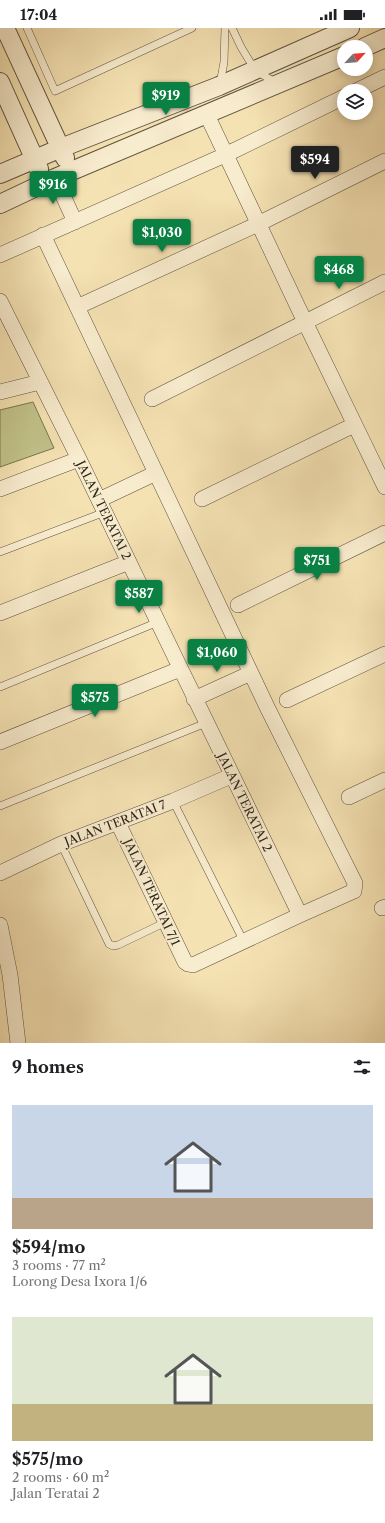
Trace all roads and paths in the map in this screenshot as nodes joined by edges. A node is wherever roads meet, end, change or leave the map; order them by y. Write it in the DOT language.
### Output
graph roads {
  1 [pos="5,28"];
  2 [pos="27,28"];
  3 [pos="192,28"];
  4 [pos="225,28"];
  5 [pos="232,28"];
  6 [pos="350,28"];
  7 [pos="385,38"];
  8 [pos="373,43"];
  9 [pos="337,59"];
  10 [pos="255,70"];
  11 [pos="385,77"];
  12 [pos="0,82"];
  13 [pos="278,84"];
  14 [pos="370,84"];
  15 [pos="219,86"];
  16 [pos="337,100"];
  17 [pos="207,115"];
  18 [pos="61,148"];
  19 [pos="225,155"];
  20 [pos="35,159"];
  21 [pos="385,161"];
  22 [pos="0,174"];
  23 [pos="57,177"];
  24 [pos="0,204"];
  25 [pos="75,222"];
  26 [pos="258,224"];
  27 [pos="43,235"];
  28 [pos="0,255"];
  29 [pos="385,282"];
  30 [pos="0,302"];
  31 [pos="77,307"];
  32 [pos="305,322"];
  33 [pos="40,382"];
  34 [pos="0,392"];
  35 [pos="152,400"];
  36 [pos="354,425"];
  37 [pos="79,459"];
  38 [pos="156,474"];
  39 [pos="385,487"];
  40 [pos="0,489"];
  41 [pos="202,499"];
  42 [pos="102,506"];
  43 [pos="385,533"];
  44 [pos="0,552"];
  45 [pos="129,562"];
  46 [pos="238,605"];
  47 [pos="0,613"];
  48 [pos="158,622"];
  49 [pos="385,654"];
  50 [pos="180,669"];
  51 [pos="251,673"];
  52 [pos="0,687"];
  53 [pos="194,698"];
  54 [pos="287,700"];
  55 [pos="206,723"];
  56 [pos="0,742"];
  57 [pos="231,776"];
  58 [pos="385,780"];
  59 [pos="349,797"];
  60 [pos="173,801"];
  61 [pos="0,806"];
  62 [pos="118,822"];
  63 [pos="61,844"];
  64 [pos="0,872"];
  65 [pos="300,914"];
  66 [pos="166,922"];
  67 [pos="0,926"];
  68 [pos="243,940"];
  69 [pos="18,1043"];
  1 -- 18 [label="street"];
  2 -- 3 [label="lane"];
  4 -- 15 [label="lane"];
  5 -- 10 [label="lane"];
  6 -- 10 [label="street"];
  7 -- 8 [label="street"];
  9 -- 13 [label="street"];
  10 -- 13 [label="lane"];
  10 -- 15 [label="street"];
  11 -- 14 [label="street"];
  12 -- 20 [label="street"];
  13 -- 17 [label="street"];
  15 -- 18 [label="street"];
  16 -- 19 [label="street"];
  17 -- 19 [label="street"];
  17 -- 23 [label="street"];
  18 -- 20 [label="street"];
  18 -- 23 [label="street"];
  19 -- 25 [label="street"];
  19 -- 26 [label="street"];
  20 -- 22 [label="street"];
  20 -- 23 [label="street"];
  21 -- 26 [label="street"];
  23 -- 24 [label="street"];
  23 -- 25 [label="street"];
  25 -- 27 [label="street"];
  26 -- 31 [label="street"];
  26 -- 32 [label="street"];
  27 -- 28 [label="street"];
  27 -- 31 [label="street"];
  29 -- 32 [label="street"];
  30 -- 33 [label="street, JALAN TERATAI 2"];
  31 -- 38 [label="street"];
  32 -- 35 [label="street"];
  32 -- 36 [label="street"];
  33 -- 34 [label="street"];
  33 -- 37 [label="street, JALAN TERATAI 2"];
  36 -- 39 [label="street"];
  36 -- 41 [label="street"];
  37 -- 40 [label="street"];
  37 -- 42 [label="street, JALAN TERATAI 2"];
  38 -- 42 [label="street"];
  38 -- 51 [label="street"];
  42 -- 44 [label="lane"];
  42 -- 45 [label="street, JALAN TERATAI 2"];
  43 -- 46 [label="street"];
  45 -- 47 [label="street"];
  45 -- 48 [label="street, JALAN TERATAI 2"];
  48 -- 50 [label="street, JALAN TERATAI 2"];
  48 -- 52 [label="lane"];
  49 -- 54 [label="street"];
  50 -- 53 [label="street, JALAN TERATAI 2"];
  50 -- 56 [label="street"];
  51 -- 53 [label="street"];
  51 -- 65 [label="street"];
  53 -- 55 [label="street, JALAN TERATAI 2"];
  55 -- 57 [label="street, JALAN TERATAI 2"];
  55 -- 61 [label="lane"];
  57 -- 60 [label="street, JALAN TERATAI 7"];
  57 -- 65 [label="street, JALAN TERATAI 2"];
  58 -- 59 [label="street"];
  60 -- 62 [label="street, JALAN TERATAI 7"];
  60 -- 68 [label="lane"];
  62 -- 63 [label="street, JALAN TERATAI 7"];
  62 -- 66 [label="street, JALAN TERATAI 7/1"];
  63 -- 64 [label="street, JALAN TERATAI 7"];
  63 -- 66 [label="lane"];
  65 -- 68 [label="street"];
  66 -- 68 [label="street, JALAN TERATAI 7/1"];
  67 -- 69 [label="street"];
}
